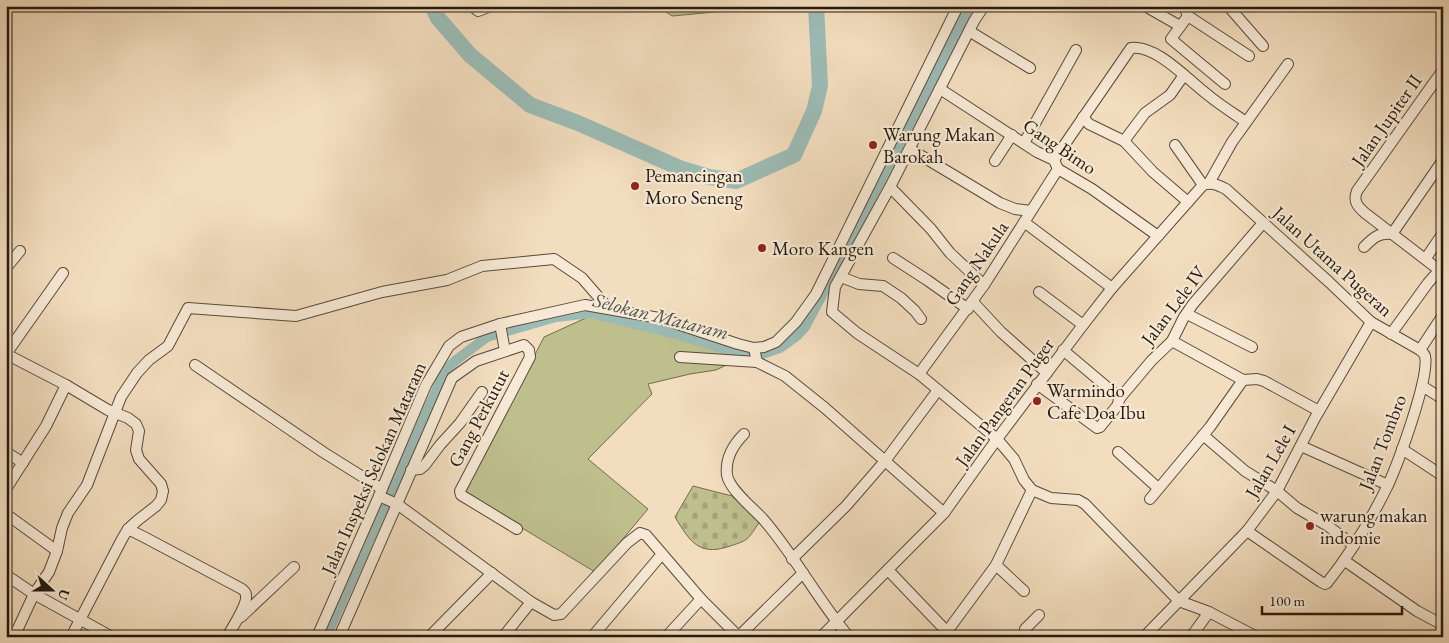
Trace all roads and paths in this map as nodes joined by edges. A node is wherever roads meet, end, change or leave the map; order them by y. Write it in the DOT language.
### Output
graph roads {
  1 [pos="472,6"];
  2 [pos="491,6"];
  3 [pos="958,6"];
  4 [pos="984,6"];
  5 [pos="1144,6"];
  6 [pos="1228,6"];
  7 [pos="1188,11"];
  8 [pos="1180,26"];
  9 [pos="969,30"];
  10 [pos="1263,46"];
  11 [pos="1076,50"];
  12 [pos="1249,56"];
  13 [pos="1288,64"];
  14 [pos="1030,68"];
  15 [pos="1443,70"];
  16 [pos="1184,75"];
  17 [pos="1225,84"];
  18 [pos="940,89"];
  19 [pos="1083,117"];
  20 [pos="1246,122"];
  21 [pos="1012,135"];
  22 [pos="1124,141"];
  23 [pos="1024,144"];
  24 [pos="1175,145"];
  25 [pos="910,149"];
  26 [pos="1443,160"];
  27 [pos="995,161"];
  28 [pos="1056,164"];
  29 [pos="1206,184"];
  30 [pos="890,188"];
  31 [pos="1188,202"];
  32 [pos="1031,212"];
  33 [pos="1024,222"];
  34 [pos="1263,223"];
  35 [pos="1443,233"];
  36 [pos="1392,234"];
  37 [pos="1158,236"];
  38 [pos="1364,247"];
  39 [pos="20,251"];
  40 [pos="893,258"];
  41 [pos="1426,258"];
  42 [pos="6,268"];
  43 [pos="1442,270"];
  44 [pos="62,273"];
  45 [pos="841,277"];
  46 [pos="829,284"];
  47 [pos="984,285"];
  48 [pos="1112,288"];
  49 [pos="1039,292"];
  50 [pos="970,306"];
  51 [pos="609,309"];
  52 [pos="1188,314"];
  53 [pos="1443,315"];
  54 [pos="921,319"];
  55 [pos="1370,322"];
  56 [pos="500,325"];
  57 [pos="1082,325"];
  58 [pos="1391,334"];
  59 [pos="1172,341"];
  60 [pos="1252,347"];
  61 [pos="504,348"];
  62 [pos="1063,350"];
  63 [pos="6,354"];
  64 [pos="1423,354"];
  65 [pos="756,355"];
  66 [pos="680,357"];
  67 [pos="195,365"];
  68 [pos="1047,372"];
  69 [pos="919,374"];
  70 [pos="1243,380"];
  71 [pos="1037,384"];
  72 [pos="66,385"];
  73 [pos="1422,386"];
  74 [pos="938,390"];
  75 [pos="482,392"];
  76 [pos="1120,398"];
  77 [pos="1443,399"];
  78 [pos="1319,410"];
  79 [pos="115,412"];
  80 [pos="744,434"];
  81 [pos="1203,435"];
  82 [pos="996,439"];
  83 [pos="1301,446"];
  84 [pos="1402,449"];
  85 [pos="6,452"];
  86 [pos="1118,452"];
  87 [pos="885,461"];
  88 [pos="23,463"];
  89 [pos="412,470"];
  90 [pos="1443,476"];
  91 [pos="1388,485"];
  92 [pos="1158,488"];
  93 [pos="6,489"];
  94 [pos="1032,490"];
  95 [pos="1277,491"];
  96 [pos="381,495"];
  97 [pos="1150,499"];
  98 [pos="395,504"];
  99 [pos="944,513"];
  100 [pos="6,514"];
  101 [pos="128,529"];
  102 [pos="516,529"];
  103 [pos="1247,532"];
  104 [pos="1354,544"];
  105 [pos="57,551"];
  106 [pos="662,554"];
  107 [pos="792,559"];
  108 [pos="1345,561"];
  109 [pos="996,565"];
  110 [pos="294,567"];
  111 [pos="888,570"];
  112 [pos="802,572"];
  113 [pos="492,574"];
  114 [pos="6,575"];
  115 [pos="1024,590"];
  116 [pos="34,594"];
  117 [pos="701,599"];
  118 [pos="1179,601"];
  119 [pos="531,602"];
  120 [pos="1209,612"];
  121 [pos="1039,615"];
  122 [pos="79,619"];
  123 [pos="837,621"];
  124 [pos="235,623"];
  125 [pos="1443,625"];
  126 [pos="1242,634"];
  127 [pos="948,635"];
  128 [pos="14,637"];
  129 [pos="71,637"];
  130 [pos="112,637"];
  131 [pos="227,637"];
  132 [pos="317,637"];
  133 [pos="339,637"];
  134 [pos="429,637"];
  135 [pos="503,637"];
  136 [pos="592,637"];
  137 [pos="666,637"];
  138 [pos="739,637"];
  139 [pos="821,637"];
  140 [pos="850,637"];
  141 [pos="1030,637"];
  142 [pos="1144,637"];
  143 [pos="1191,637"];
  144 [pos="1257,637"];
  1 -- 2 [label="street"];
  3 -- 46 [label="street"];
  4 -- 9 [label="street"];
  5 -- 8 [label="street"];
  6 -- 10 [label="street"];
  7 -- 8 [label="street"];
  7 -- 12 [label="street"];
  8 -- 17 [label="street"];
  9 -- 14 [label="street"];
  9 -- 18 [label="street"];
  11 -- 23 [label="street"];
  13 -- 20 [label="street, Jalan Pangeran Puger"];
  15 -- 36 [label="street, Jalan Jupiter II"];
  16 -- 19 [label="street, Gang Nakula"];
  16 -- 20 [label="street"];
  16 -- 22 [label="street"];
  18 -- 21 [label="street, Gang Bimo"];
  18 -- 25 [label="street"];
  19 -- 22 [label="street"];
  19 -- 28 [label="street, Gang Nakula"];
  20 -- 29 [label="street, Jalan Pangeran Puger"];
  21 -- 23 [label="street, Gang Bimo"];
  21 -- 27 [label="street"];
  22 -- 31 [label="street"];
  23 -- 28 [label="street, Gang Bimo"];
  24 -- 29 [label="street"];
  25 -- 30 [label="street"];
  25 -- 32 [label="street"];
  26 -- 36 [label="street"];
  28 -- 32 [label="street, Gang Nakula"];
  28 -- 37 [label="street, Gang Bimo"];
  29 -- 31 [label="street, Jalan Pangeran Puger"];
  29 -- 34 [label="street, Jalan Utama Pugeran"];
  30 -- 45 [label="street"];
  30 -- 47 [label="street"];
  31 -- 37 [label="street, Jalan Pangeran Puger"];
  32 -- 33 [label="street, Gang Nakula"];
  33 -- 47 [label="street, Gang Nakula"];
  33 -- 48 [label="street"];
  34 -- 52 [label="street, Jalan Lele IV"];
  34 -- 55 [label="street, Jalan Utama Pugeran"];
  35 -- 41 [label="street"];
  36 -- 38 [label="street"];
  36 -- 41 [label="street"];
  37 -- 48 [label="street, Jalan Pangeran Puger"];
  39 -- 42 [label="street"];
  40 -- 50 [label="street"];
  41 -- 43 [label="street"];
  43 -- 58 [label="street, Jalan Utama Pugeran"];
  44 -- 63 [label="street"];
  45 -- 46 [label="street"];
  45 -- 54 [label="street"];
  46 -- 65 [label="street"];
  46 -- 69 [label="street"];
  47 -- 50 [label="street, Gang Nakula"];
  48 -- 57 [label="street, Jalan Pangeran Puger"];
  49 -- 57 [label="street"];
  50 -- 68 [label="street"];
  50 -- 69 [label="street, Gang Nakula"];
  51 -- 56 [label="street, Jalan Inspeksi Selokan Mataram"];
  51 -- 65 [label="street, Jalan Inspeksi Selokan Mataram"];
  51 -- 79 [label="street"];
  52 -- 59 [label="street, Jalan Lele IV"];
  52 -- 60 [label="street"];
  53 -- 64 [label="street"];
  55 -- 58 [label="street, Jalan Utama Pugeran"];
  55 -- 78 [label="street, Jalan Lele I"];
  56 -- 61 [label="street"];
  56 -- 96 [label="street, Jalan Inspeksi Selokan Mataram"];
  57 -- 62 [label="street, Jalan Pangeran Puger"];
  58 -- 64 [label="street"];
  59 -- 70 [label="street"];
  59 -- 76 [label="street, Jalan Lele IV"];
  61 -- 89 [label="street"];
  61 -- 102 [label="street, Gang Perkutut"];
  62 -- 68 [label="street, Jalan Pangeran Puger"];
  62 -- 76 [label="street"];
  63 -- 72 [label="street"];
  64 -- 73 [label="street, Jalan Tombro"];
  65 -- 66 [label="street"];
  65 -- 87 [label="street"];
  67 -- 96 [label="street"];
  68 -- 71 [label="street, Jalan Pangeran Puger"];
  69 -- 74 [label="street"];
  70 -- 78 [label="street"];
  70 -- 81 [label="street"];
  71 -- 76 [label="street, Jalan Lele IV"];
  71 -- 82 [label="street, Jalan Pangeran Puger"];
  72 -- 79 [label="street"];
  72 -- 88 [label="street"];
  73 -- 77 [label="street"];
  73 -- 84 [label="street, Jalan Tombro"];
  74 -- 82 [label="street"];
  74 -- 87 [label="street"];
  75 -- 89 [label="street"];
  78 -- 83 [label="street, Jalan Lele I"];
  79 -- 101 [label="street"];
  79 -- 105 [label="street"];
  80 -- 107 [label="street"];
  81 -- 92 [label="street"];
  81 -- 95 [label="street"];
  82 -- 94 [label="street"];
  82 -- 99 [label="street, Jalan Pangeran Puger"];
  83 -- 91 [label="street"];
  83 -- 95 [label="street, Jalan Lele I"];
  84 -- 90 [label="street"];
  84 -- 91 [label="street, Jalan Tombro"];
  85 -- 88 [label="street"];
  86 -- 92 [label="street"];
  87 -- 99 [label="street"];
  87 -- 107 [label="street"];
  88 -- 93 [label="street"];
  89 -- 98 [label="street"];
  91 -- 104 [label="street, Jalan Tombro"];
  92 -- 97 [label="street"];
  94 -- 109 [label="street"];
  94 -- 118 [label="street"];
  95 -- 103 [label="street, Jalan Lele I"];
  95 -- 104 [label="street"];
  96 -- 98 [label="street"];
  96 -- 132 [label="street, Jalan Inspeksi Selokan Mataram"];
  98 -- 113 [label="street"];
  98 -- 133 [label="street"];
  99 -- 111 [label="street, Jalan Pangeran Puger"];
  100 -- 105 [label="street"];
  101 -- 122 [label="street"];
  101 -- 124 [label="street"];
  103 -- 108 [label="street, Jalan Tombro"];
  103 -- 118 [label="street, Jalan Lele I"];
  104 -- 108 [label="street, Jalan Tombro"];
  105 -- 116 [label="street"];
  106 -- 117 [label="street"];
  106 -- 119 [label="street"];
  106 -- 136 [label="street"];
  107 -- 112 [label="street"];
  108 -- 125 [label="street"];
  109 -- 115 [label="street"];
  109 -- 127 [label="street"];
  110 -- 124 [label="street"];
  111 -- 123 [label="street, Jalan Pangeran Puger"];
  111 -- 127 [label="street"];
  112 -- 123 [label="street"];
  112 -- 138 [label="street"];
  113 -- 119 [label="street"];
  113 -- 134 [label="street"];
  114 -- 116 [label="street"];
  116 -- 122 [label="street"];
  116 -- 128 [label="street"];
  117 -- 137 [label="street"];
  117 -- 138 [label="street"];
  118 -- 120 [label="street"];
  118 -- 142 [label="street, Jalan Lele I"];
  119 -- 135 [label="street"];
  120 -- 126 [label="street"];
  120 -- 143 [label="street"];
  121 -- 141 [label="street"];
  122 -- 129 [label="street"];
  122 -- 130 [label="street"];
  123 -- 139 [label="street, Jalan Pangeran Puger"];
  123 -- 140 [label="street"];
  124 -- 131 [label="street"];
  126 -- 144 [label="street"];
}
